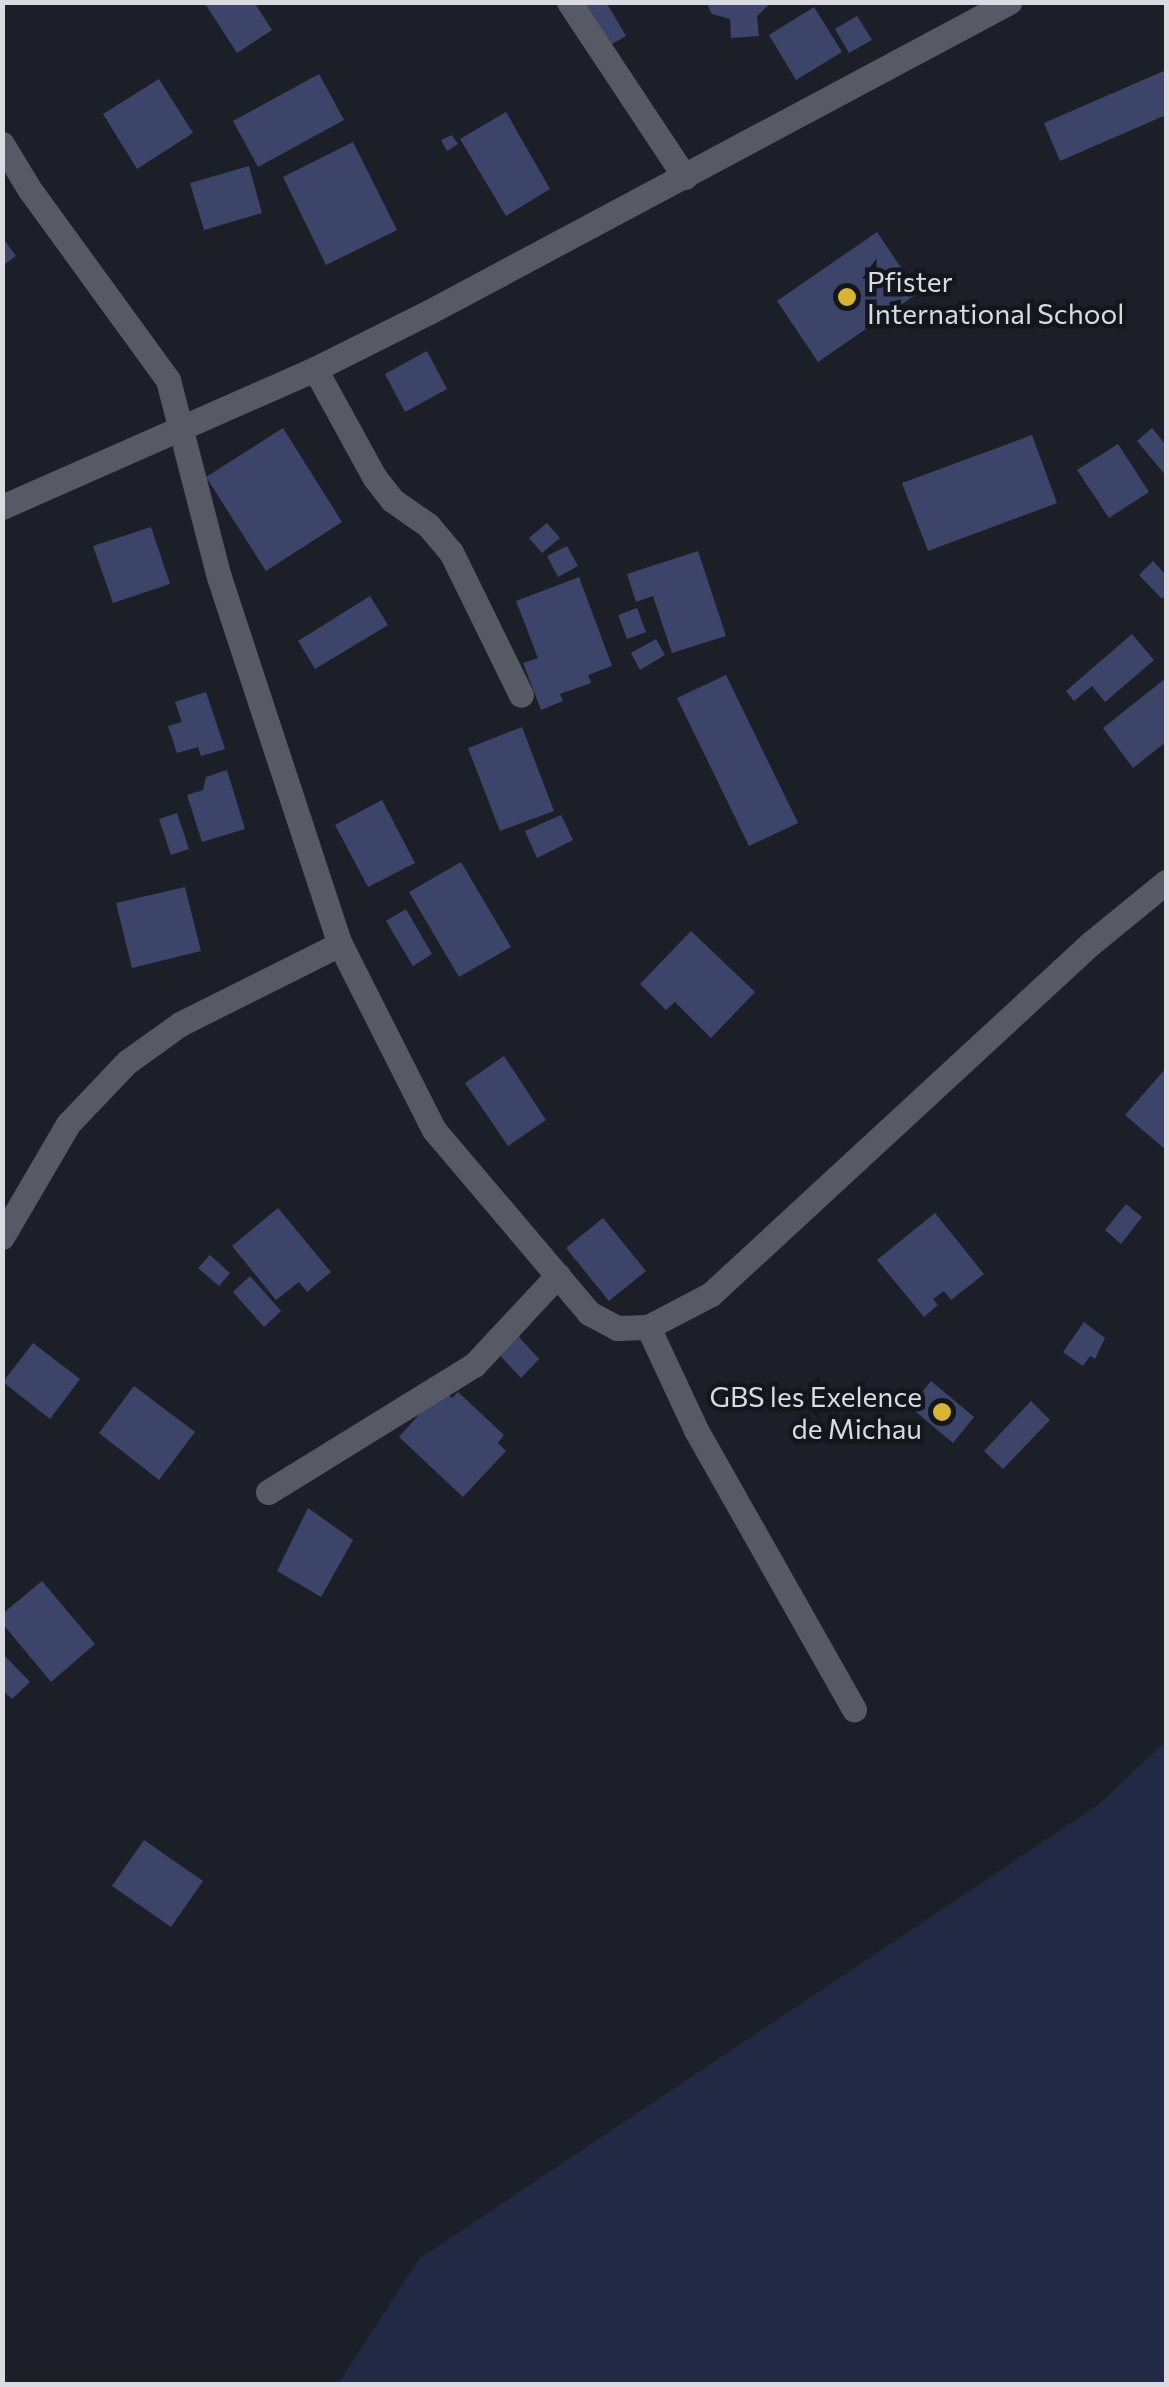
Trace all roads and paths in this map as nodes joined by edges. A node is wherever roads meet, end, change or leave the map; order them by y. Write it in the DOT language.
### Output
graph roads {
  1 [pos="570,2"];
  2 [pos="1009,2"];
  3 [pos="2,144"];
  4 [pos="686,177"];
  5 [pos="315,369"];
  6 [pos="177,429"];
  7 [pos="2,507"];
  8 [pos="521,695"];
  9 [pos="1166,882"];
  10 [pos="340,944"];
  11 [pos="2,1237"];
  12 [pos="558,1275"];
  13 [pos="648,1327"];
  14 [pos="268,1492"];
  15 [pos="854,1708"];
  1 -- 4 [label="street"];
  2 -- 4 [label="street"];
  3 -- 6 [label="street"];
  4 -- 5 [label="street"];
  5 -- 6 [label="street"];
  5 -- 8 [label="street"];
  6 -- 7 [label="street"];
  6 -- 10 [label="street"];
  9 -- 13 [label="street"];
  10 -- 11 [label="street"];
  10 -- 12 [label="street"];
  12 -- 13 [label="street"];
  12 -- 14 [label="street"];
  13 -- 15 [label="street"];
}
